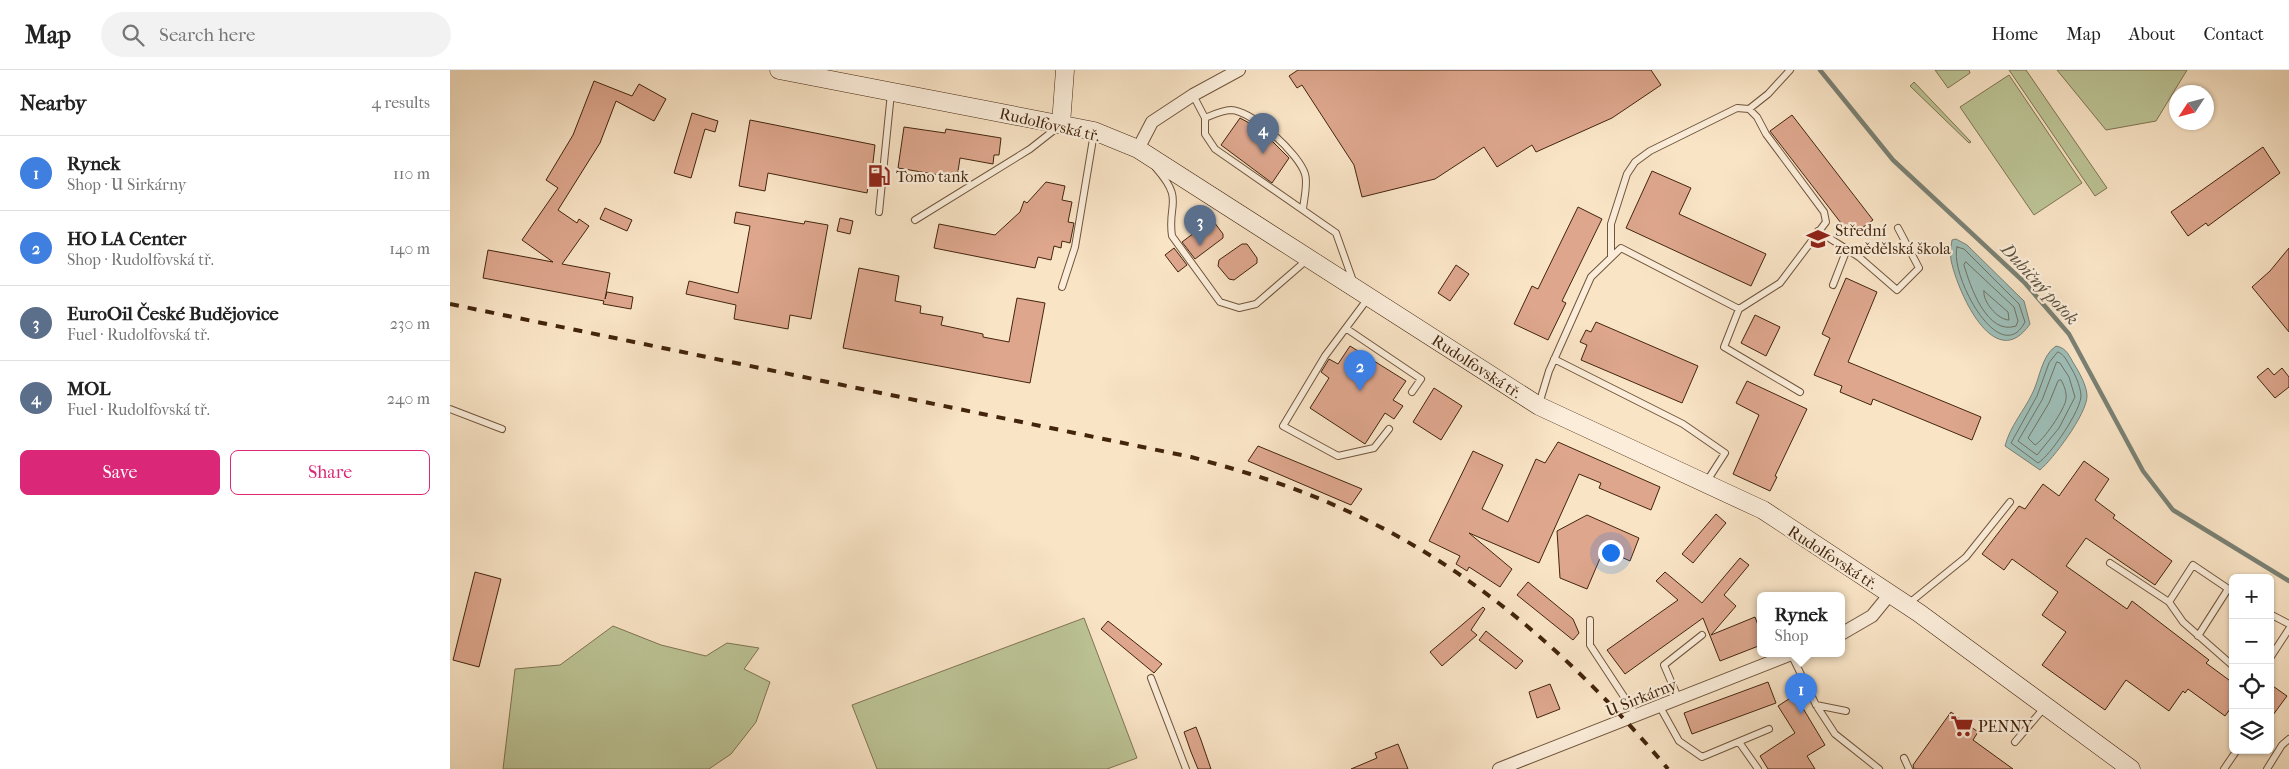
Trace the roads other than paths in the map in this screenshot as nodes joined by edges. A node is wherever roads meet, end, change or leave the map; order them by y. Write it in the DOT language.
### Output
graph roads {
  1 [pos="779,70"];
  2 [pos="1065,70"];
  3 [pos="1239,70"];
  4 [pos="1790,70"];
  5 [pos="891,92"];
  6 [pos="1193,95"];
  7 [pos="1749,109"];
  8 [pos="1205,118"];
  9 [pos="1061,124"];
  10 [pos="1094,132"];
  11 [pos="1138,149"];
  12 [pos="1303,209"];
  13 [pos="879,212"];
  14 [pos="915,220"];
  15 [pos="1898,228"];
  16 [pos="1818,231"];
  17 [pos="1847,249"];
  18 [pos="1612,257"];
  19 [pos="1310,258"];
  20 [pos="1833,285"];
  21 [pos="1062,287"];
  22 [pos="1363,292"];
  23 [pos="1739,309"];
  24 [pos="1346,329"];
  25 [pos="1554,359"];
  26 [pos="1412,392"];
  27 [pos="1800,392"];
  28 [pos="1539,406"];
  29 [pos="450,409"];
  30 [pos="502,429"];
  31 [pos="1390,429"];
  32 [pos="1706,484"];
  33 [pos="2010,502"];
  34 [pos="2110,563"];
  35 [pos="2229,589"];
  36 [pos="2229,593"];
  37 [pos="1890,594"];
  38 [pos="2170,602"];
  39 [pos="1907,605"];
  40 [pos="2274,616"];
  41 [pos="1590,620"];
  42 [pos="2289,624"];
  43 [pos="2289,629"];
  44 [pos="1845,632"];
  45 [pos="1702,634"];
  46 [pos="2198,636"];
  47 [pos="2274,652"];
  48 [pos="1786,657"];
  49 [pos="1794,657"];
  50 [pos="2231,664"];
  51 [pos="1152,678"];
  52 [pos="1679,700"];
  53 [pos="1816,705"];
  54 [pos="1660,707"];
  55 [pos="2045,707"];
  56 [pos="1846,711"];
  57 [pos="1637,716"];
  58 [pos="1769,729"];
  59 [pos="2289,739"];
  60 [pos="1739,742"];
  61 [pos="2015,742"];
  62 [pos="2234,754"];
  63 [pos="1904,758"];
  64 [pos="1186,769"];
  65 [pos="1499,769"];
  66 [pos="1758,769"];
  67 [pos="1879,769"];
  68 [pos="1910,769"];
  69 [pos="2131,769"];
  70 [pos="2224,769"];
  71 [pos="2267,769"];
  1 -- 5 [label="main road, Rudolfovská tř."];
  2 -- 9 [label="main road"];
  3 -- 6 [label="street"];
  4 -- 7 [label="lane"];
  5 -- 9 [label="main road, Rudolfovská tř."];
  5 -- 13 [label="lane"];
  6 -- 8 [label="lane"];
  6 -- 11 [label="street"];
  7 -- 16 [label="lane"];
  7 -- 18 [label="lane"];
  8 -- 12 [label="lane"];
  8 -- 12 [label="lane"];
  9 -- 10 [label="main road, Rudolfovská tř."];
  9 -- 14 [label="lane"];
  10 -- 11 [label="main road, Rudolfovská tř."];
  10 -- 21 [label="lane"];
  11 -- 19 [label="main road, Rudolfovská tř."];
  11 -- 19 [label="lane"];
  12 -- 22 [label="lane"];
  15 -- 17 [label="lane"];
  16 -- 17 [label="lane"];
  16 -- 23 [label="lane"];
  17 -- 20 [label="lane"];
  18 -- 23 [label="lane"];
  18 -- 25 [label="lane"];
  19 -- 22 [label="main road, Rudolfovská tř."];
  22 -- 24 [label="lane"];
  22 -- 28 [label="main road, Rudolfovská tř."];
  23 -- 27 [label="lane"];
  24 -- 26 [label="lane"];
  24 -- 31 [label="lane"];
  25 -- 28 [label="lane"];
  25 -- 32 [label="lane"];
  28 -- 32 [label="main road, Rudolfovská tř."];
  29 -- 30 [label="lane"];
  32 -- 37 [label="main road, Rudolfovská tř."];
  33 -- 39 [label="lane"];
  34 -- 38 [label="lane"];
  35 -- 38 [label="lane"];
  36 -- 46 [label="lane"];
  37 -- 39 [label="main road, Rudolfovská tř."];
  37 -- 44 [label="street"];
  38 -- 46 [label="lane"];
  39 -- 55 [label="main road, Rudolfovská tř."];
  40 -- 42 [label="lane"];
  41 -- 57 [label="lane"];
  43 -- 47 [label="lane"];
  45 -- 52 [label="lane"];
  46 -- 50 [label="lane"];
  48 -- 52 [label="street, U Sirkárny"];
  49 -- 53 [label="lane"];
  51 -- 64 [label="lane"];
  52 -- 54 [label="street, U Sirkárny"];
  53 -- 56 [label="lane"];
  53 -- 67 [label="lane"];
  54 -- 57 [label="street, U Sirkárny"];
  54 -- 60 [label="lane"];
  55 -- 61 [label="lane"];
  55 -- 69 [label="main road, Rudolfovská tř."];
  57 -- 65 [label="street, U Sirkárny"];
  58 -- 60 [label="lane"];
  59 -- 71 [label="lane"];
  60 -- 66 [label="lane"];
  62 -- 70 [label="lane"];
  63 -- 68 [label="lane"];
}
